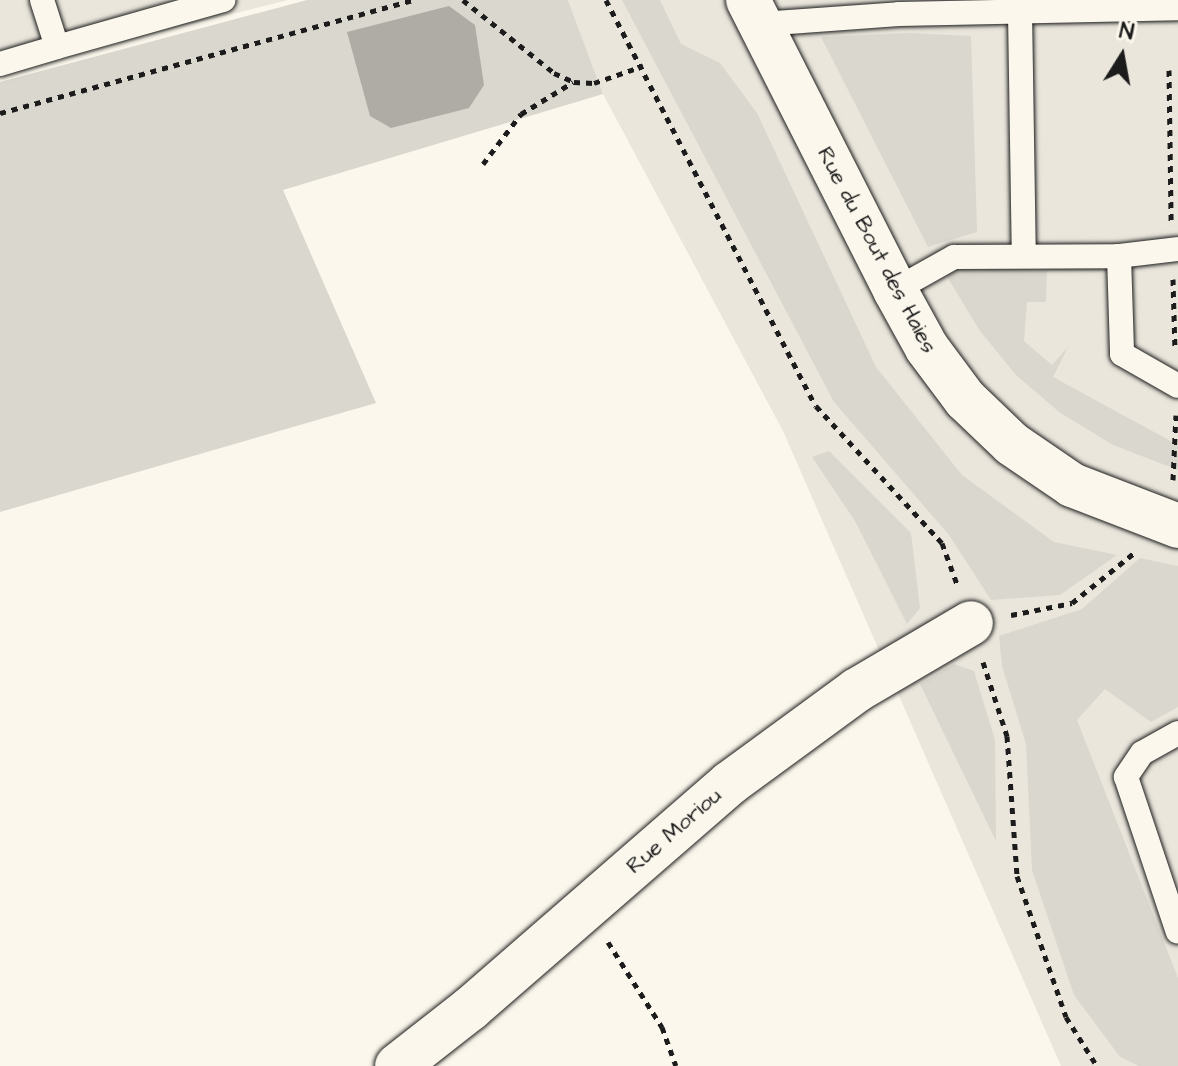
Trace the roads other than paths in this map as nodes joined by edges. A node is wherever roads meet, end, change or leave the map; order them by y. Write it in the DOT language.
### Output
graph roads {
  1 [pos="42,0"];
  2 [pos="223,0"];
  3 [pos="898,7"];
  4 [pos="1006,8"];
  5 [pos="1178,8"];
  6 [pos="754,12"];
  7 [pos="57,47"];
  8 [pos="0,64"];
  9 [pos="1178,249"];
  10 [pos="1024,254"];
  11 [pos="1119,256"];
  12 [pos="895,290"];
  13 [pos="1178,386"];
  14 [pos="1178,526"];
  15 [pos="971,623"];
  16 [pos="1178,733"];
  17 [pos="1178,932"];
  18 [pos="397,1066"];
  1 -- 7 [label="lane"];
  2 -- 7 [label="lane"];
  3 -- 4 [label="lane"];
  3 -- 6 [label="lane"];
  4 -- 5 [label="lane"];
  4 -- 10 [label="lane"];
  6 -- 12 [label="street, Rue du Bout des Haies"];
  7 -- 8 [label="lane"];
  9 -- 11 [label="lane"];
  10 -- 11 [label="lane"];
  10 -- 12 [label="lane"];
  11 -- 13 [label="lane"];
  12 -- 14 [label="street, Rue du Bout des Haies"];
  15 -- 18 [label="street, Rue Moriou"];
  16 -- 17 [label="lane"];
}
